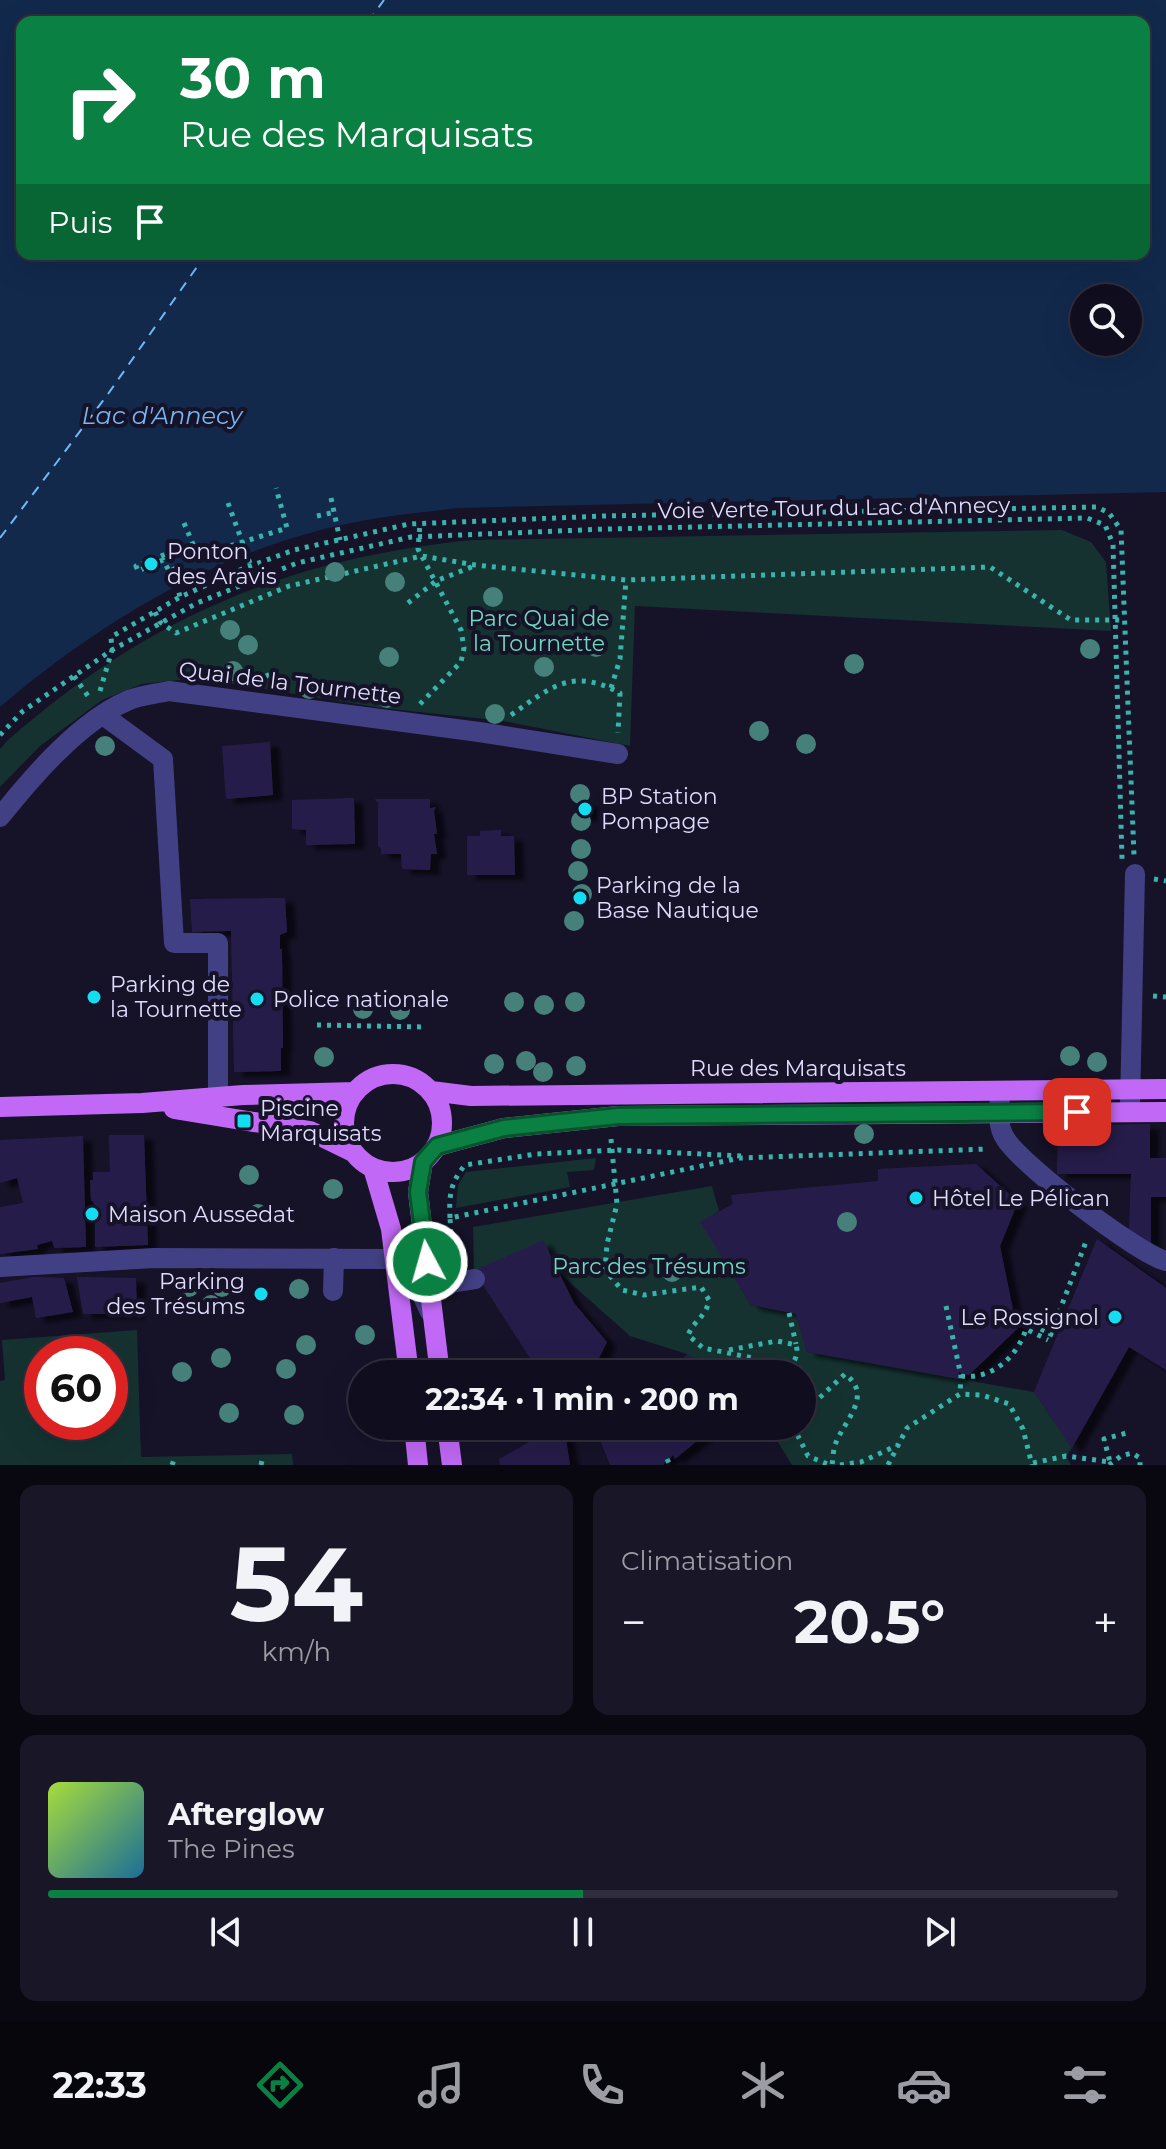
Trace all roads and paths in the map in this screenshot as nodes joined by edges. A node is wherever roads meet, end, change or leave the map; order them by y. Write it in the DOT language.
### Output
graph roads {
  1 [pos="276,488"];
  2 [pos="331,498"];
  3 [pos="228,503"];
  4 [pos="335,512"];
  5 [pos="317,516"];
  6 [pos="184,523"];
  7 [pos="420,523"];
  8 [pos="419,537"];
  9 [pos="340,540"];
  10 [pos="243,542"];
  11 [pos="422,556"];
  12 [pos="475,565"];
  13 [pos="251,566"];
  14 [pos="626,580"];
  15 [pos="436,581"];
  16 [pos="177,585"];
  17 [pos="180,597"];
  18 [pos="408,603"];
  19 [pos="155,612"];
  20 [pos="1116,620"];
  21 [pos="1125,620"];
  22 [pos="160,622"];
  23 [pos="112,650"];
  24 [pos="611,688"];
  25 [pos="103,715"];
  26 [pos="413,723"];
  27 [pos="486,734"];
  28 [pos="0,735"];
  29 [pos="618,754"];
  30 [pos="0,817"];
  31 [pos="1128,874"];
  32 [pos="317,1025"];
  33 [pos="424,1027"];
  34 [pos="1131,1089"];
  35 [pos="1166,1089"];
  36 [pos="431,1091"];
  37 [pos="355,1092"];
  38 [pos="1001,1092"];
  39 [pos="218,1097"];
  40 [pos="142,1103"];
  41 [pos="0,1107"];
  42 [pos="1130,1112"];
  43 [pos="1166,1112"];
  44 [pos="999,1113"];
  45 [pos="608,1118"];
  46 [pos="1013,1148"];
  47 [pos="612,1150"];
  48 [pos="353,1152"];
  49 [pos="430,1154"];
  50 [pos="752,1158"];
  51 [pos="373,1168"];
  52 [pos="614,1184"];
  53 [pos="1095,1216"];
  54 [pos="450,1218"];
  55 [pos="424,1238"];
  56 [pos="334,1258"];
  57 [pos="396,1259"];
  58 [pos="1166,1261"];
  59 [pos="0,1267"];
  60 [pos="475,1279"];
  61 [pos="430,1286"];
  62 [pos="333,1291"];
  63 [pos="946,1306"];
  64 [pos="789,1313"];
  65 [pos="433,1318"];
  66 [pos="796,1345"];
  67 [pos="725,1351"];
  68 [pos="407,1360"];
  69 [pos="438,1360"];
  70 [pos="755,1360"];
  71 [pos="794,1360"];
  72 [pos="961,1376"];
  73 [pos="960,1394"];
  74 [pos="816,1401"];
  75 [pos="1130,1432"];
  76 [pos="415,1440"];
  77 [pos="449,1440"];
  78 [pos="800,1440"];
  79 [pos="899,1445"];
  80 [pos="263,1456"];
  81 [pos="175,1457"];
  82 [pos="1110,1463"];
  83 [pos="1032,1464"];
  84 [pos="172,1465"];
  85 [pos="261,1465"];
  86 [pos="418,1465"];
  87 [pos="452,1465"];
  88 [pos="831,1465"];
  89 [pos="840,1465"];
  90 [pos="888,1465"];
  91 [pos="1140,1465"];
  1 -- 10 [label="path"];
  2 -- 4 [label="path"];
  3 -- 10 [label="path"];
  4 -- 5 [label="path"];
  4 -- 9 [label="path"];
  6 -- 10 [label="path"];
  7 -- 8 [label="path"];
  7 -- 9 [label="path"];
  7 -- 21 [label="path"];
  8 -- 11 [label="path"];
  8 -- 20 [label="path, Voie Verte Tour du Lac d'Annecy"];
  8 -- 22 [label="path, Voie Verte Tour du Lac d'Annecy"];
  9 -- 13 [label="path"];
  10 -- 13 [label="path"];
  11 -- 12 [label="path"];
  11 -- 15 [label="path"];
  11 -- 22 [label="path"];
  12 -- 14 [label="path"];
  12 -- 15 [label="path"];
  13 -- 17 [label="path"];
  14 -- 20 [label="path"];
  14 -- 24 [label="path"];
  15 -- 18 [label="path"];
  15 -- 26 [label="path"];
  16 -- 16 [label="path"];
  16 -- 17 [label="path"];
  17 -- 19 [label="path"];
  19 -- 22 [label="path"];
  19 -- 23 [label="path"];
  20 -- 21 [label="path"];
  20 -- 31 [label="path, Voie Verte Tour du Lac d'Annecy"];
  21 -- 31 [label="path"];
  22 -- 23 [label="path, Voie Verte Tour du Lac d'Annecy"];
  23 -- 28 [label="path"];
  24 -- 27 [label="path"];
  24 -- 29 [label="path"];
  25 -- 26 [label="street, Quai de la Tournette"];
  25 -- 30 [label="street, Quai de la Tournette"];
  25 -- 39 [label="street"];
  26 -- 27 [label="street, Quai de la Tournette"];
  27 -- 29 [label="street, Quai de la Tournette"];
  31 -- 34 [label="street"];
  32 -- 33 [label="path"];
  34 -- 35 [label="main road, Rue des Marquisats"];
  34 -- 38 [label="main road, Rue des Marquisats"];
  34 -- 42 [label="street"];
  36 -- 37 [label="main road"];
  36 -- 38 [label="main road, Rue des Marquisats"];
  36 -- 49 [label="main road"];
  37 -- 39 [label="main road"];
  37 -- 48 [label="main road"];
  38 -- 44 [label="street"];
  39 -- 40 [label="main road"];
  40 -- 41 [label="main road"];
  40 -- 48 [label="main road"];
  42 -- 43 [label="main road, Rue des Marquisats"];
  42 -- 44 [label="main road, Rue des Marquisats"];
  44 -- 45 [label="main road, Rue des Marquisats"];
  44 -- 46 [label="street"];
  45 -- 47 [label="path"];
  45 -- 49 [label="main road, Rue des Marquisats"];
  46 -- 50 [label="path"];
  46 -- 53 [label="street"];
  47 -- 50 [label="path"];
  47 -- 52 [label="path"];
  47 -- 54 [label="path"];
  48 -- 51 [label="main road"];
  49 -- 51 [label="main road"];
  49 -- 55 [label="main road"];
  50 -- 52 [label="path"];
  51 -- 57 [label="main road"];
  52 -- 54 [label="path"];
  52 -- 67 [label="path"];
  53 -- 58 [label="street"];
  53 -- 72 [label="path"];
  54 -- 55 [label="path"];
  55 -- 61 [label="main road"];
  56 -- 57 [label="street"];
  56 -- 59 [label="street"];
  56 -- 62 [label="street"];
  57 -- 65 [label="street"];
  57 -- 68 [label="main road"];
  60 -- 61 [label="street"];
  61 -- 65 [label="main road"];
  63 -- 72 [label="path"];
  64 -- 66 [label="path"];
  65 -- 69 [label="main road"];
  66 -- 67 [label="path"];
  66 -- 71 [label="path"];
  67 -- 70 [label="path"];
  72 -- 73 [label="path"];
  73 -- 79 [label="path"];
  73 -- 83 [label="path"];
  74 -- 88 [label="path"];
  75 -- 82 [label="path"];
  76 -- 86 [label="main road"];
  77 -- 87 [label="main road"];
  78 -- 88 [label="path"];
  79 -- 89 [label="path"];
  79 -- 90 [label="path"];
  80 -- 85 [label="path"];
  81 -- 84 [label="path"];
  82 -- 83 [label="path"];
  82 -- 91 [label="path"];
}
